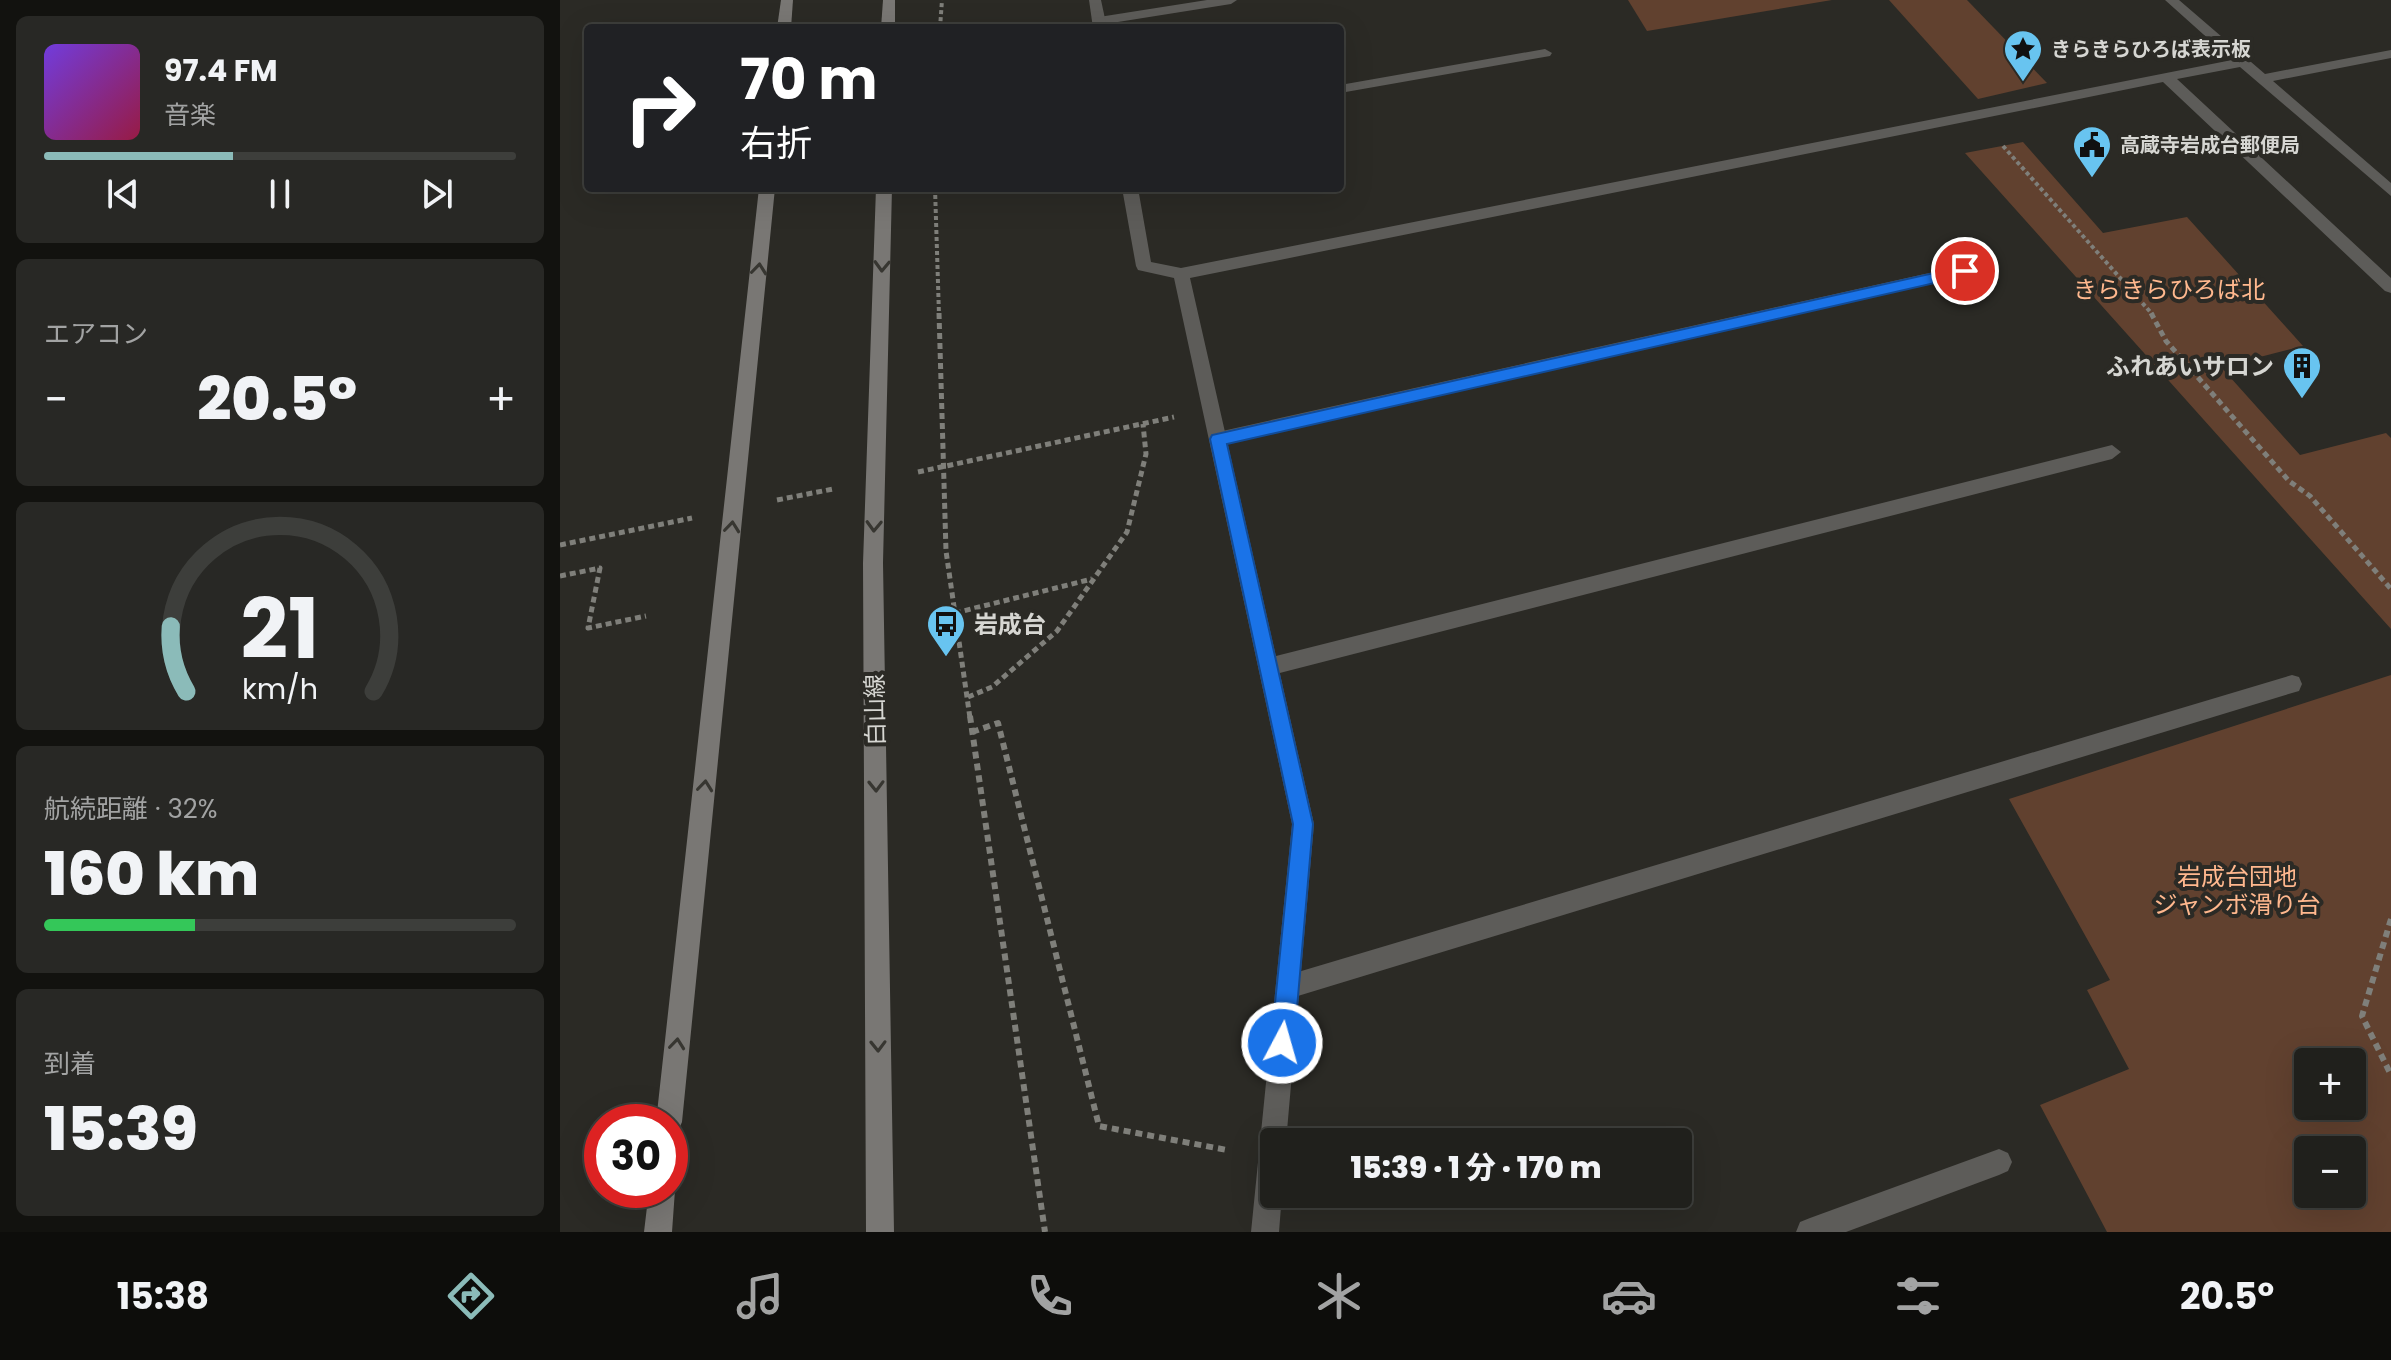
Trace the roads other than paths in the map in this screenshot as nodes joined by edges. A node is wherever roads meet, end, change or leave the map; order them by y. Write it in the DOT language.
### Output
graph roads {
  1 [pos="787,0"];
  2 [pos="889,0"];
  3 [pos="1095,0"];
  4 [pos="1231,0"];
  5 [pos="2171,0"];
  6 [pos="784,24"];
  7 [pos="888,24"];
  8 [pos="1100,24"];
  9 [pos="1105,24"];
  10 [pos="1545,53"];
  11 [pos="2391,54"];
  12 [pos="2243,62"];
  13 [pos="2166,77"];
  14 [pos="2262,79"];
  15 [pos="1344,88"];
  16 [pos="2391,191"];
  17 [pos="767,192"];
  18 [pos="884,192"];
  19 [pos="1131,192"];
  20 [pos="1965,271"];
  21 [pos="1181,274"];
  22 [pos="2391,287"];
  23 [pos="1218,439"];
  24 [pos="2112,452"];
  25 [pos="1268,667"];
  26 [pos="2292,684"];
  27 [pos="1288,987"];
  28 [pos="671,1104"];
  29 [pos="1999,1162"];
  30 [pos="660,1208"];
  31 [pos="658,1232"];
  32 [pos="880,1232"];
  33 [pos="1265,1232"];
  34 [pos="1810,1232"];
  1 -- 6 [label="street"];
  2 -- 7 [label="street"];
  3 -- 8 [label="street"];
  4 -- 9 [label="street"];
  5 -- 12 [label="street"];
  10 -- 15 [label="street"];
  11 -- 14 [label="street"];
  12 -- 13 [label="street"];
  12 -- 14 [label="street"];
  13 -- 21 [label="street"];
  13 -- 22 [label="street"];
  14 -- 16 [label="street"];
  28 -- 17 [label="street, one-way"];
  18 -- 32 [label="street, 白山線, one-way"];
  19 -- 21 [label="street"];
  20 -- 23 [label="street"];
  21 -- 23 [label="street"];
  23 -- 25 [label="street"];
  24 -- 25 [label="street"];
  25 -- 27 [label="street"];
  26 -- 27 [label="street"];
  27 -- 33 [label="street"];
  29 -- 34 [label="street"];
  30 -- 31 [label="street"];
}
